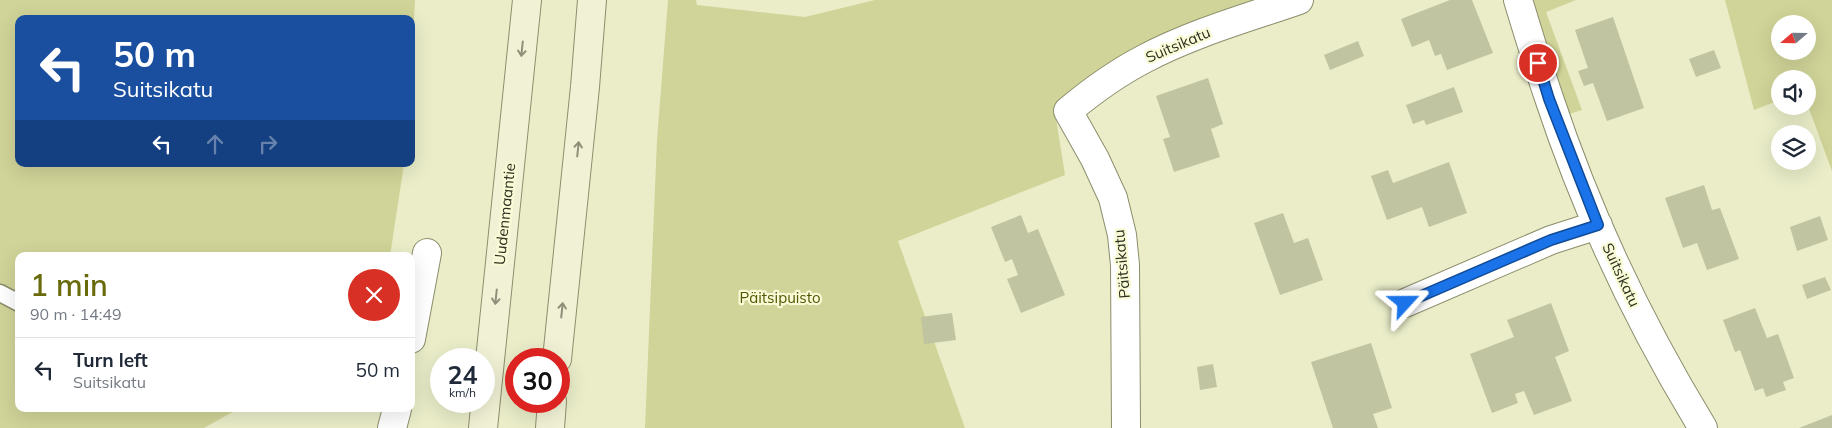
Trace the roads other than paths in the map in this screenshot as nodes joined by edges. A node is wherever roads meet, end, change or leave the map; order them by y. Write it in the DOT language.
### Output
graph roads {
  1 [pos="527,0"];
  2 [pos="592,0"];
  3 [pos="1299,0"];
  4 [pos="1518,0"];
  5 [pos="1068,110"];
  6 [pos="1598,225"];
  7 [pos="420,268"];
  8 [pos="0,293"];
  9 [pos="15,301"];
  10 [pos="1405,303"];
  11 [pos="415,307"];
  12 [pos="558,348"];
  13 [pos="397,412"];
  14 [pos="551,413"];
  15 [pos="392,428"];
  16 [pos="483,428"];
  17 [pos="550,428"];
  18 [pos="1126,428"];
  19 [pos="1703,428"];
  1 -- 16 [label="main road, Uudenmaantie, one-way"];
  12 -- 2 [label="main road, one-way"];
  3 -- 5 [label="street, Suitsikatu"];
  4 -- 6 [label="street, Suitsikatu"];
  5 -- 18 [label="street, Päitsikatu"];
  6 -- 10 [label="street"];
  6 -- 19 [label="street, Suitsikatu"];
  7 -- 11 [label="street"];
  8 -- 9 [label="lane"];
  13 -- 15 [label="street"];
  14 -- 17 [label="main road"];
}
